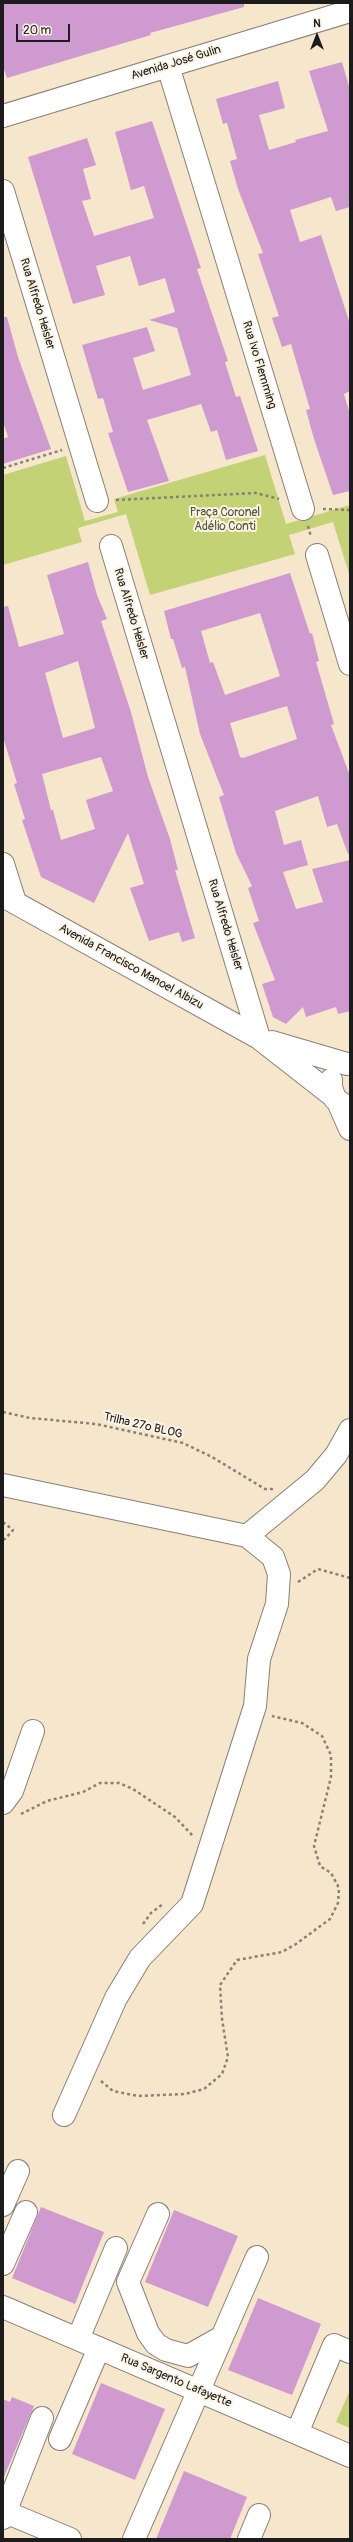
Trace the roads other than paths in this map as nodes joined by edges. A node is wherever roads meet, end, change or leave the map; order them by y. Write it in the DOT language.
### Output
graph roads {
  1 [pos="350,10"];
  2 [pos="168,66"];
  3 [pos="3,116"];
  4 [pos="3,191"];
  5 [pos="97,501"];
  6 [pos="303,509"];
  7 [pos="111,546"];
  8 [pos="317,555"];
  9 [pos="350,664"];
  10 [pos="3,864"];
  11 [pos="9,899"];
  12 [pos="260,1038"];
  13 [pos="348,1064"];
  14 [pos="340,1102"];
  15 [pos="350,1129"];
  16 [pos="350,1430"];
  17 [pos="3,1485"];
  18 [pos="248,1536"];
  19 [pos="33,1731"];
  20 [pos="12,1809"];
  21 [pos="64,2115"];
  22 [pos="18,2171"];
  23 [pos="3,2205"];
  24 [pos="26,2212"];
  25 [pos="158,2214"];
  26 [pos="116,2248"];
  27 [pos="257,2257"];
  28 [pos="3,2264"];
  29 [pos="3,2307"];
  30 [pos="222,2337"];
  31 [pos="78,2339"];
  32 [pos="99,2348"];
  33 [pos="166,2350"];
  34 [pos="350,2352"];
  35 [pos="156,2373"];
  36 [pos="199,2391"];
  37 [pos="42,2418"];
  38 [pos="297,2433"];
  39 [pos="60,2439"];
  40 [pos="350,2456"];
  41 [pos="4,2514"];
  42 [pos="260,2515"];
  43 [pos="70,2539"];
  44 [pos="134,2539"];
  45 [pos="249,2539"];
  1 -- 2 [label="street, Avenida José Gulin"];
  2 -- 3 [label="street, Avenida José Gulin"];
  2 -- 6 [label="street, Rua Ivo Flemming"];
  4 -- 5 [label="street, Rua Alfredo Heisler"];
  7 -- 12 [label="street, Rua Alfredo Heisler"];
  8 -- 9 [label="street"];
  10 -- 11 [label="street"];
  11 -- 12 [label="street, Avenida Francisco Manoel Albizu"];
  12 -- 13 [label="street, Avenida Francisco Manoel Albizu"];
  12 -- 14 [label="street, Avenida Francisco Manoel Albizu"];
  13 -- 14 [label="street"];
  14 -- 15 [label="street"];
  16 -- 18 [label="street"];
  17 -- 18 [label="street"];
  18 -- 21 [label="street"];
  19 -- 20 [label="street"];
  22 -- 23 [label="street"];
  24 -- 28 [label="street"];
  25 -- 33 [label="street"];
  26 -- 31 [label="street"];
  27 -- 30 [label="street"];
  29 -- 31 [label="street, Rua Sargento Lafayette"];
  30 -- 33 [label="street"];
  30 -- 36 [label="street"];
  31 -- 32 [label="street, Rua Sargento Lafayette"];
  32 -- 35 [label="street, Rua Sargento Lafayette"];
  32 -- 39 [label="street"];
  33 -- 35 [label="street"];
  34 -- 38 [label="street"];
  35 -- 36 [label="street, Rua Sargento Lafayette"];
  36 -- 38 [label="street, Rua Sargento Lafayette"];
  36 -- 44 [label="street"];
  37 -- 41 [label="street"];
  38 -- 40 [label="street, Rua Sargento Lafayette"];
  41 -- 43 [label="street"];
  42 -- 45 [label="street"];
}
